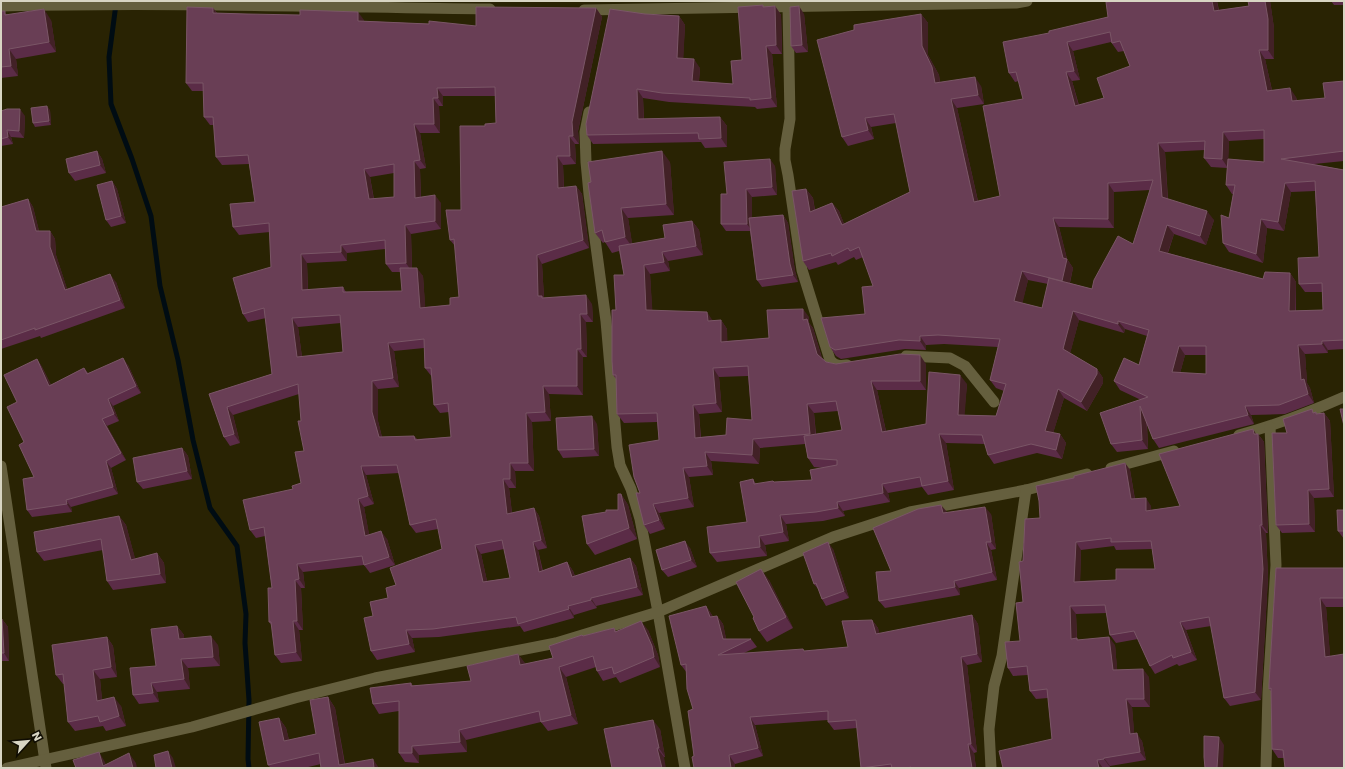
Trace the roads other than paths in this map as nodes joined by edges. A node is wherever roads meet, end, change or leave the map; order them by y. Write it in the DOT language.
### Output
graph roads {
  1 [pos="1027,1"];
  2 [pos="722,4"];
  3 [pos="1,6"];
  4 [pos="788,6"];
  5 [pos="504,9"];
  6 [pos="574,10"];
  7 [pos="591,101"];
  8 [pos="899,358"];
  9 [pos="855,364"];
  10 [pos="1344,397"];
  11 [pos="994,402"];
  12 [pos="1270,427"];
  13 [pos="1232,437"];
  14 [pos="1186,448"];
  15 [pos="1,466"];
  16 [pos="1026,490"];
  17 [pos="658,612"];
  18 [pos="46,764"];
  19 [pos="7,768"];
  20 [pos="685,768"];
  21 [pos="990,768"];
  22 [pos="1266,768"];
  1 -- 4 [label="street"];
  2 -- 4 [label="street"];
  2 -- 6 [label="street"];
  3 -- 5 [label="street"];
  4 -- 9 [label="street"];
  7 -- 17 [label="street"];
  8 -- 11 [label="street"];
  10 -- 12 [label="street"];
  12 -- 13 [label="street"];
  12 -- 22 [label="street"];
  14 -- 16 [label="street"];
  15 -- 18 [label="street"];
  16 -- 17 [label="street"];
  16 -- 21 [label="street"];
  17 -- 18 [label="street"];
  17 -- 20 [label="street"];
  18 -- 19 [label="street"];
}
